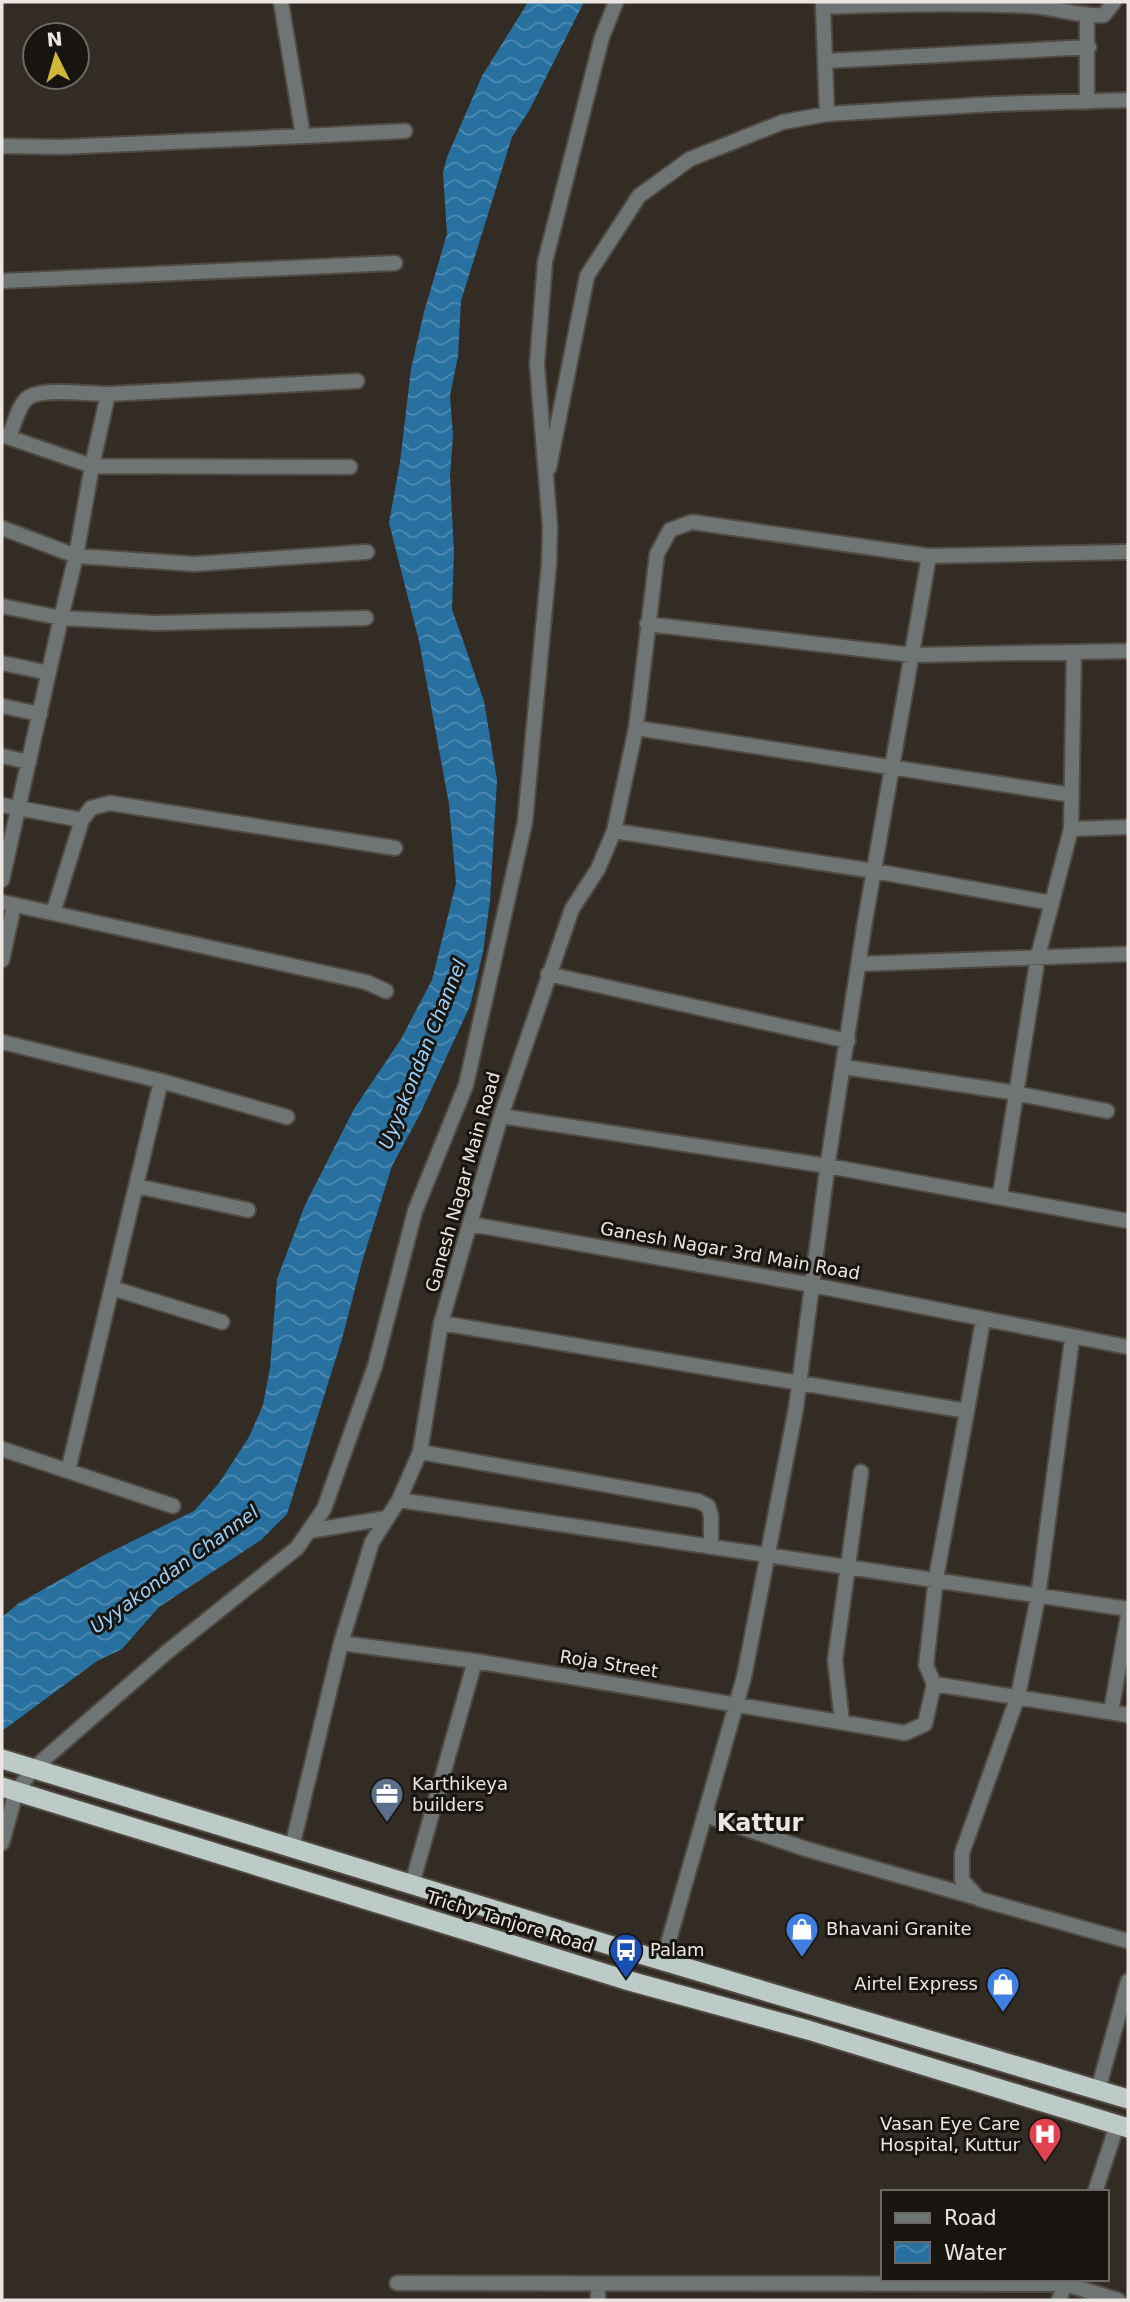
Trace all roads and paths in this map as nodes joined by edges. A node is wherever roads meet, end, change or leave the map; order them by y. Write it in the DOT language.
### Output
graph roads {
  1 [pos="281,2"];
  2 [pos="616,2"];
  3 [pos="1114,2"];
  4 [pos="823,5"];
  5 [pos="1087,16"];
  6 [pos="1089,47"];
  7 [pos="826,61"];
  8 [pos="1128,100"];
  9 [pos="1087,102"];
  10 [pos="827,114"];
  11 [pos="405,131"];
  12 [pos="303,136"];
  13 [pos="2,146"];
  14 [pos="396,263"];
  15 [pos="2,281"];
  16 [pos="357,381"];
  17 [pos="108,394"];
  18 [pos="5,436"];
  19 [pos="92,466"];
  20 [pos="350,467"];
  21 [pos="546,486"];
  22 [pos="2,528"];
  23 [pos="367,552"];
  24 [pos="1128,552"];
  25 [pos="76,556"];
  26 [pos="929,556"];
  27 [pos="2,606"];
  28 [pos="61,618"];
  29 [pos="366,618"];
  30 [pos="647,624"];
  31 [pos="1128,651"];
  32 [pos="1074,652"];
  33 [pos="912,655"];
  34 [pos="2,663"];
  35 [pos="49,673"];
  36 [pos="2,706"];
  37 [pos="40,714"];
  38 [pos="636,729"];
  39 [pos="2,756"];
  40 [pos="29,762"];
  41 [pos="894,767"];
  42 [pos="1072,795"];
  43 [pos="2,804"];
  44 [pos="18,808"];
  45 [pos="82,820"];
  46 [pos="1128,827"];
  47 [pos="1071,829"];
  48 [pos="614,831"];
  49 [pos="396,848"];
  50 [pos="4,858"];
  51 [pos="874,870"];
  52 [pos="2,880"];
  53 [pos="8,903"];
  54 [pos="1052,903"];
  55 [pos="53,913"];
  56 [pos="1128,954"];
  57 [pos="2,956"];
  58 [pos="1038,956"];
  59 [pos="859,964"];
  60 [pos="548,974"];
  61 [pos="386,991"];
  62 [pos="848,1041"];
  63 [pos="2,1042"];
  64 [pos="844,1067"];
  65 [pos="161,1081"];
  66 [pos="1017,1093"];
  67 [pos="1107,1111"];
  68 [pos="501,1116"];
  69 [pos="287,1117"];
  70 [pos="828,1166"];
  71 [pos="136,1186"];
  72 [pos="1000,1195"];
  73 [pos="248,1210"];
  74 [pos="1128,1221"];
  75 [pos="470,1224"];
  76 [pos="812,1285"];
  77 [pos="112,1288"];
  78 [pos="984,1320"];
  79 [pos="222,1322"];
  80 [pos="441,1323"];
  81 [pos="1072,1339"];
  82 [pos="1128,1348"];
  83 [pos="800,1383"];
  84 [pos="967,1411"];
  85 [pos="2,1449"];
  86 [pos="420,1452"];
  87 [pos="68,1471"];
  88 [pos="861,1472"];
  89 [pos="399,1500"];
  90 [pos="173,1506"];
  91 [pos="387,1518"];
  92 [pos="309,1531"];
  93 [pos="710,1547"];
  94 [pos="768,1555"];
  95 [pos="846,1566"];
  96 [pos="936,1578"];
  97 [pos="1038,1597"];
  98 [pos="1128,1609"];
  99 [pos="1128,1615"];
  100 [pos="341,1643"];
  101 [pos="475,1661"];
  102 [pos="934,1684"];
  103 [pos="1018,1696"];
  104 [pos="737,1705"];
  105 [pos="1111,1712"];
  106 [pos="1128,1715"];
  107 [pos="842,1722"];
  108 [pos="2,1759"];
  109 [pos="34,1768"];
  110 [pos="9,1790"];
  111 [pos="705,1815"];
  112 [pos="2,1843"];
  113 [pos="292,1847"];
  114 [pos="412,1884"];
  115 [pos="979,1899"];
  116 [pos="1128,1941"];
  117 [pos="663,1961"];
  118 [pos="1128,1981"];
  119 [pos="1098,2090"];
  120 [pos="1128,2099"];
  121 [pos="1123,2127"];
  122 [pos="1096,2190"];
  123 [pos="1066,2282"];
  124 [pos="397,2283"];
  125 [pos="598,2284"];
  126 [pos="598,2300"];
  127 [pos="1059,2300"];
  128 [pos="1118,2300"];
  1 -- 12 [label="street"];
  2 -- 21 [label="street"];
  3 -- 5 [label="street"];
  4 -- 5 [label="street"];
  4 -- 7 [label="street"];
  5 -- 6 [label="street"];
  6 -- 7 [label="street"];
  6 -- 9 [label="street"];
  7 -- 10 [label="street"];
  8 -- 9 [label="street"];
  9 -- 10 [label="street"];
  10 -- 21 [label="street"];
  11 -- 12 [label="street"];
  12 -- 13 [label="street"];
  14 -- 15 [label="street"];
  16 -- 17 [label="street"];
  17 -- 18 [label="street"];
  17 -- 19 [label="street"];
  18 -- 19 [label="street"];
  19 -- 20 [label="street"];
  19 -- 25 [label="street"];
  21 -- 92 [label="street"];
  22 -- 25 [label="street"];
  23 -- 25 [label="street"];
  24 -- 26 [label="street"];
  25 -- 28 [label="street"];
  26 -- 30 [label="street, Ganesh Nagar Main Road"];
  26 -- 33 [label="street"];
  27 -- 28 [label="street"];
  28 -- 29 [label="street"];
  28 -- 35 [label="street"];
  30 -- 33 [label="street"];
  30 -- 38 [label="street, Ganesh Nagar Main Road"];
  31 -- 32 [label="street"];
  32 -- 33 [label="street"];
  32 -- 42 [label="street"];
  33 -- 41 [label="street"];
  34 -- 35 [label="street"];
  35 -- 37 [label="street"];
  36 -- 37 [label="street"];
  37 -- 40 [label="street"];
  38 -- 41 [label="street"];
  38 -- 48 [label="street, Ganesh Nagar Main Road"];
  39 -- 40 [label="street"];
  40 -- 44 [label="street"];
  41 -- 42 [label="street"];
  41 -- 51 [label="street"];
  42 -- 47 [label="street"];
  43 -- 44 [label="street"];
  44 -- 45 [label="street"];
  44 -- 50 [label="street"];
  45 -- 49 [label="street"];
  45 -- 55 [label="street"];
  46 -- 47 [label="street"];
  47 -- 54 [label="street"];
  48 -- 51 [label="street"];
  48 -- 60 [label="street, Ganesh Nagar Main Road"];
  50 -- 52 [label="street"];
  51 -- 54 [label="street"];
  51 -- 59 [label="street"];
  53 -- 55 [label="street"];
  53 -- 57 [label="street"];
  54 -- 58 [label="street"];
  55 -- 61 [label="street"];
  56 -- 58 [label="street"];
  58 -- 59 [label="street"];
  58 -- 66 [label="street"];
  59 -- 62 [label="street"];
  60 -- 62 [label="street"];
  60 -- 68 [label="street, Ganesh Nagar Main Road"];
  62 -- 64 [label="street"];
  63 -- 65 [label="street"];
  64 -- 66 [label="street"];
  64 -- 70 [label="street"];
  65 -- 69 [label="street"];
  65 -- 71 [label="street"];
  66 -- 67 [label="street"];
  66 -- 72 [label="street"];
  68 -- 70 [label="street"];
  68 -- 75 [label="street, Ganesh Nagar Main Road"];
  70 -- 72 [label="street"];
  70 -- 76 [label="street"];
  71 -- 73 [label="street"];
  71 -- 77 [label="street"];
  72 -- 74 [label="street"];
  75 -- 76 [label="street, Ganesh Nagar 3rd Main Road"];
  75 -- 80 [label="street, Ganesh Nagar Main Road"];
  76 -- 78 [label="street, Ganesh Nagar 3rd Main Road"];
  76 -- 83 [label="street"];
  77 -- 79 [label="street"];
  77 -- 87 [label="street"];
  78 -- 81 [label="street, Ganesh Nagar 3rd Main Road"];
  78 -- 84 [label="street"];
  80 -- 83 [label="street"];
  80 -- 86 [label="street, Ganesh Nagar Main Road"];
  81 -- 82 [label="street, Ganesh Nagar 3rd Main Road"];
  81 -- 97 [label="street"];
  83 -- 84 [label="street"];
  83 -- 94 [label="street"];
  84 -- 96 [label="street"];
  85 -- 87 [label="street"];
  86 -- 89 [label="street, Ganesh Nagar Main Road"];
  86 -- 93 [label="street"];
  87 -- 90 [label="street"];
  88 -- 95 [label="street"];
  89 -- 91 [label="street, Ganesh Nagar Main Road"];
  89 -- 93 [label="street"];
  91 -- 92 [label="street"];
  91 -- 100 [label="street, Ganesh Nagar Main Road"];
  92 -- 109 [label="street"];
  93 -- 94 [label="street"];
  94 -- 95 [label="street"];
  94 -- 104 [label="street"];
  95 -- 96 [label="street"];
  95 -- 107 [label="street"];
  96 -- 97 [label="street"];
  96 -- 102 [label="street"];
  97 -- 98 [label="street"];
  97 -- 103 [label="street"];
  99 -- 105 [label="street"];
  100 -- 101 [label="street, Roja Street"];
  100 -- 113 [label="street, Ganesh Nagar Main Road"];
  101 -- 104 [label="street, Roja Street"];
  101 -- 114 [label="street"];
  102 -- 103 [label="street"];
  102 -- 107 [label="street, Roja Street"];
  103 -- 105 [label="street"];
  103 -- 115 [label="street"];
  104 -- 107 [label="street, Roja Street"];
  104 -- 111 [label="street"];
  105 -- 106 [label="street"];
  108 -- 109 [label="highway, Trichy Tanjore Road"];
  109 -- 110 [label="street"];
  109 -- 113 [label="highway, Trichy Tanjore Road"];
  110 -- 112 [label="street"];
  110 -- 121 [label="highway, Trichy Tanjore Road"];
  111 -- 115 [label="street"];
  111 -- 117 [label="street"];
  113 -- 114 [label="highway, Trichy Tanjore Road"];
  114 -- 117 [label="highway, Trichy Tanjore Road"];
  115 -- 116 [label="street"];
  117 -- 119 [label="highway, Trichy Tanjore Road"];
  118 -- 119 [label="street"];
  119 -- 120 [label="highway, Trichy Tanjore Road"];
  121 -- 122 [label="street"];
  123 -- 125 [label="street"];
  123 -- 127 [label="street"];
  123 -- 128 [label="street"];
  124 -- 125 [label="street"];
  125 -- 126 [label="street"];
}
